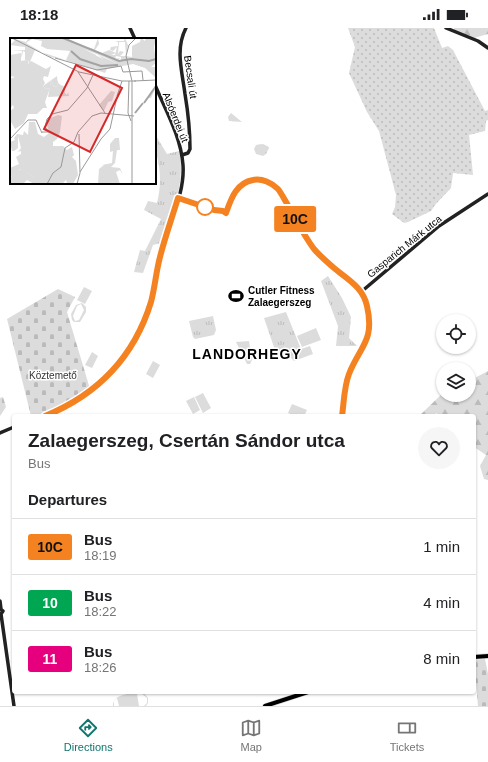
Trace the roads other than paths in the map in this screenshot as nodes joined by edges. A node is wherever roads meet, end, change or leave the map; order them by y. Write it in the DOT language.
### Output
graph roads {
  1 [pos="130,28"];
  2 [pos="186,28"];
  3 [pos="446,28"];
  4 [pos="135,38"];
  5 [pos="488,48"];
  6 [pos="156,88"];
  7 [pos="182,155"];
  8 [pos="488,194"];
  9 [pos="51,414"];
  10 [pos="342,414"];
  11 [pos="12,429"];
  12 [pos="0,433"];
  13 [pos="0,601"];
  14 [pos="0,609"];
  15 [pos="1,614"];
  16 [pos="488,656"];
  17 [pos="476,657"];
  18 [pos="12,692"];
  19 [pos="12,694"];
  20 [pos="298,694"];
  21 [pos="14,706"];
  22 [pos="265,706"];
  1 -- 4 [label="main road"];
  2 -- 7 [label="main road, Becsali út"];
  3 -- 5 [label="main road"];
  6 -- 7 [label="main road, Alsóerdei út"];
  7 -- 9 [label="main road"];
  8 -- 10 [label="main road, Gasparich Márk utca"];
  11 -- 12 [label="main road"];
  13 -- 14 [label="main road"];
  14 -- 15 [label="main road"];
  15 -- 18 [label="main road"];
  16 -- 17 [label="main road"];
  19 -- 21 [label="main road"];
  20 -- 22 [label="main road"];
}
